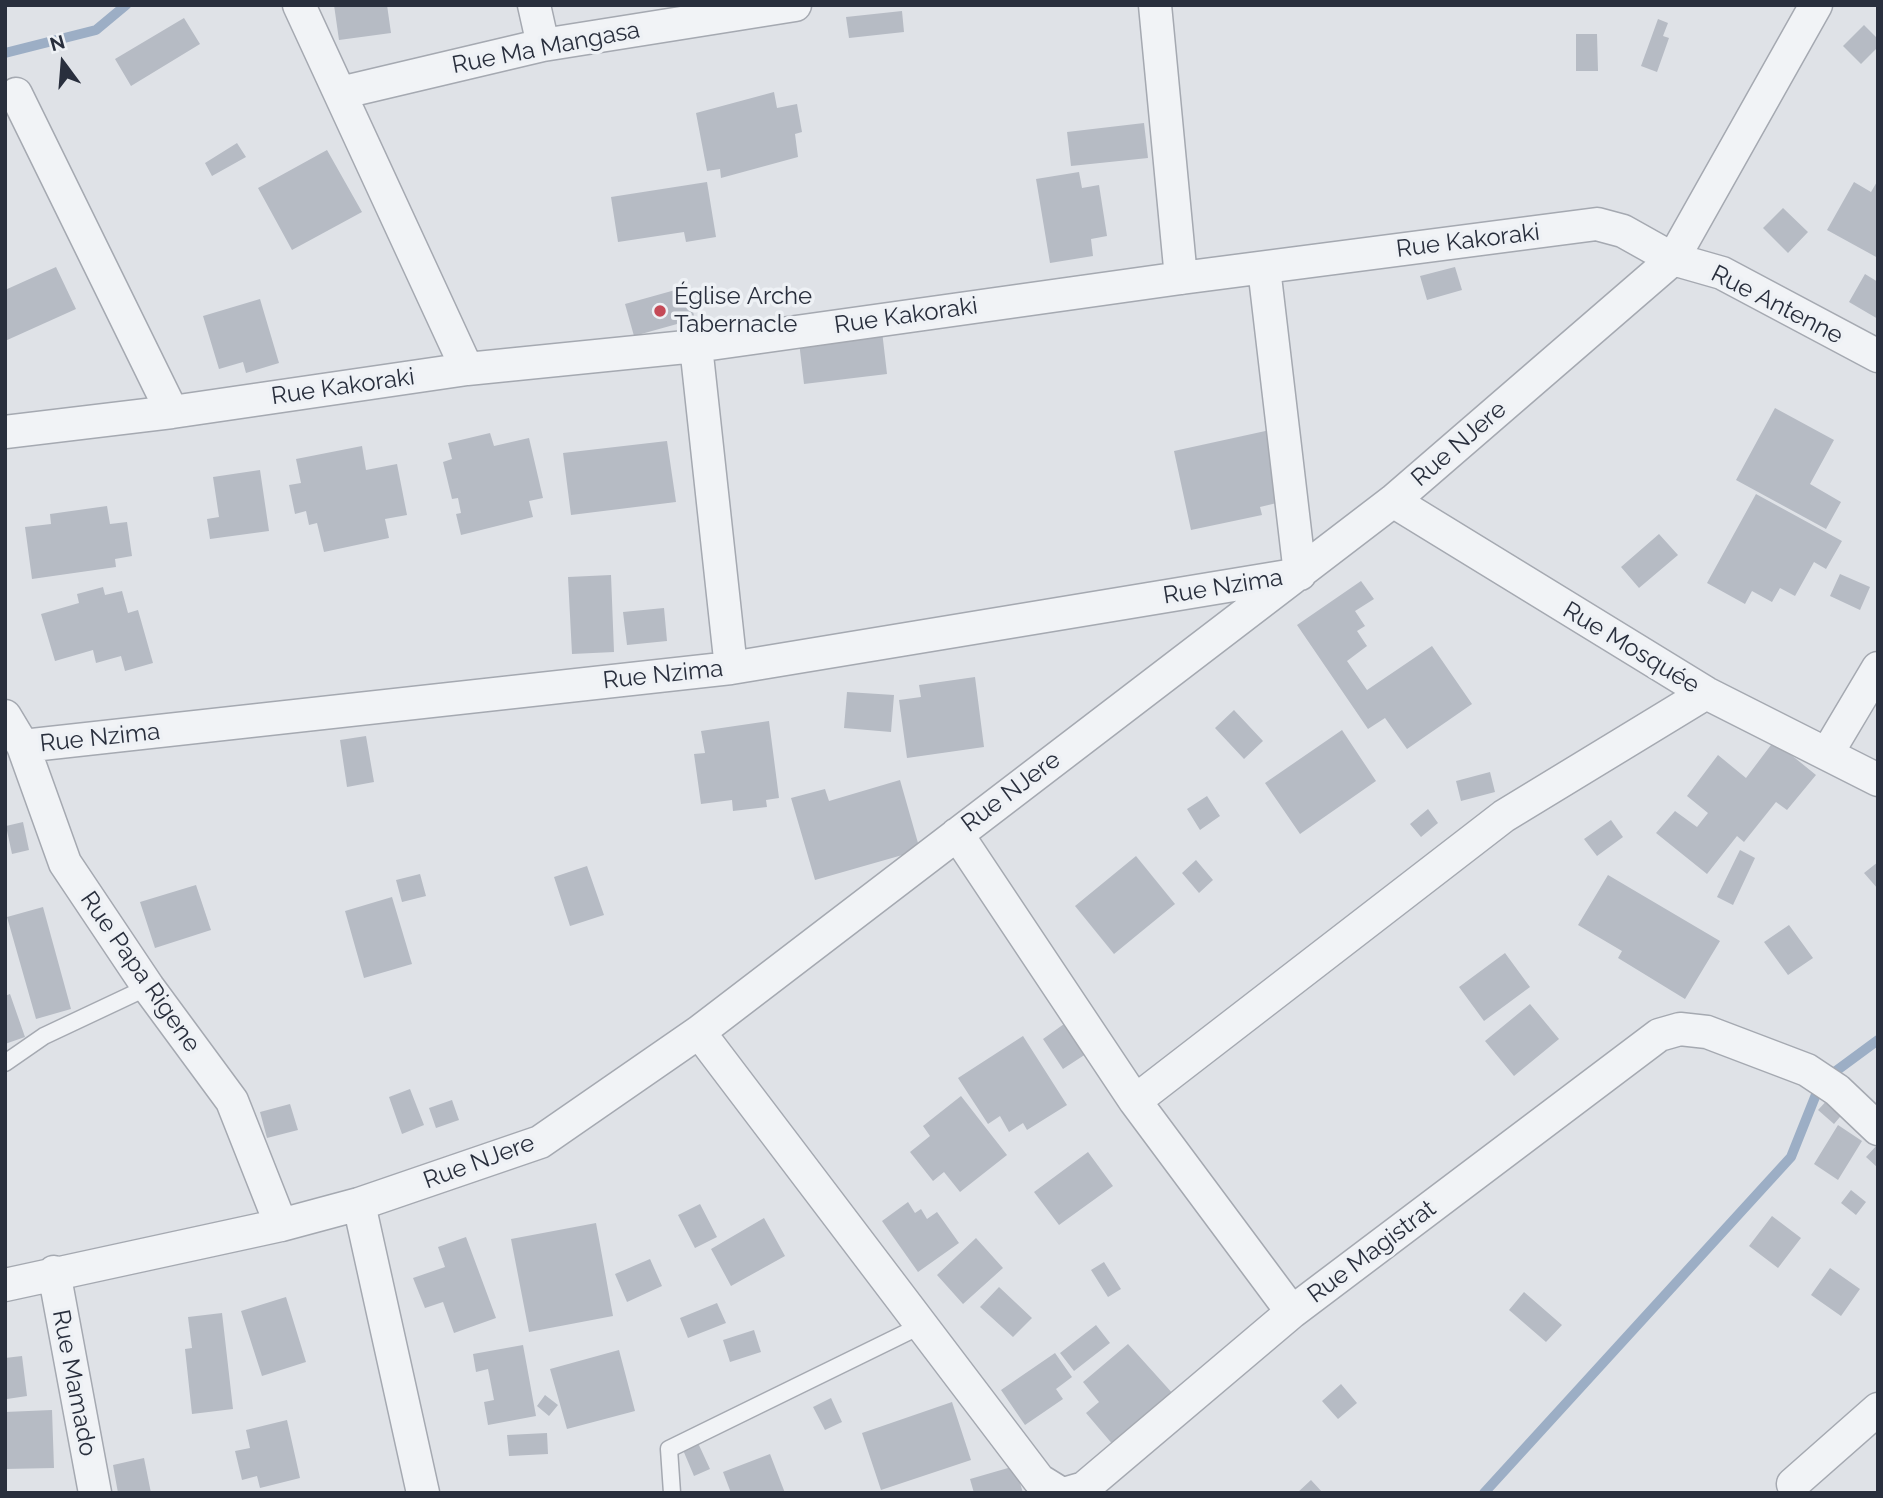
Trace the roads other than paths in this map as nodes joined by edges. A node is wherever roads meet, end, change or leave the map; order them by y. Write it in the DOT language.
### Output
graph roads {
  1 [pos="299,5"];
  2 [pos="534,5"];
  3 [pos="795,5"];
  4 [pos="1155,5"];
  5 [pos="1816,5"];
  6 [pos="542,45"];
  7 [pos="340,93"];
  8 [pos="16,94"];
  9 [pos="1673,259"];
  10 [pos="1264,268"];
  11 [pos="1181,278"];
  12 [pos="696,346"];
  13 [pos="1878,356"];
  14 [pos="467,369"];
  15 [pos="172,412"];
  16 [pos="5,432"];
  17 [pos="1393,501"];
  18 [pos="1300,574"];
  19 [pos="731,668"];
  20 [pos="1878,668"];
  21 [pos="1706,693"];
  22 [pos="5,716"];
  23 [pos="23,746"];
  24 [pos="1828,752"];
  25 [pos="1878,780"];
  26 [pos="957,834"];
  27 [pos="148,987"];
  28 [pos="699,1032"];
  29 [pos="5,1063"];
  30 [pos="1135,1101"];
  31 [pos="1878,1129"];
  32 [pos="359,1204"];
  33 [pos="281,1224"];
  34 [pos="54,1272"];
  35 [pos="5,1285"];
  36 [pos="1293,1312"];
  37 [pos="920,1326"];
  38 [pos="1878,1409"];
  39 [pos="1793,1490"];
  40 [pos="95,1493"];
  41 [pos="423,1493"];
  42 [pos="671,1493"];
  43 [pos="1060,1493"];
  44 [pos="1067,1493"];
  1 -- 7 [label="street"];
  2 -- 6 [label="street"];
  3 -- 6 [label="street, Rue Ma Mangasa"];
  4 -- 11 [label="street"];
  5 -- 9 [label="street, Rue NJere"];
  6 -- 7 [label="street, Rue Ma Mangasa"];
  7 -- 14 [label="street"];
  8 -- 15 [label="street"];
  9 -- 10 [label="street, Rue Kakoraki"];
  9 -- 13 [label="street, Rue Antenne"];
  9 -- 17 [label="street, Rue NJere"];
  10 -- 11 [label="street, Rue Kakoraki"];
  10 -- 18 [label="street"];
  11 -- 12 [label="street, Rue Kakoraki"];
  12 -- 14 [label="street, Rue Kakoraki"];
  12 -- 19 [label="street"];
  14 -- 15 [label="street, Rue Kakoraki"];
  15 -- 16 [label="street, Rue Kakoraki"];
  17 -- 18 [label="street, Rue NJere"];
  17 -- 21 [label="street, Rue Mosquée"];
  18 -- 19 [label="street, Rue Nzima"];
  18 -- 26 [label="street, Rue NJere"];
  19 -- 23 [label="street, Rue Nzima"];
  20 -- 24 [label="street"];
  21 -- 24 [label="street, Rue Mosquée"];
  21 -- 30 [label="street"];
  22 -- 23 [label="street, Rue Papa Rigene"];
  23 -- 27 [label="street, Rue Papa Rigene"];
  24 -- 25 [label="street, Rue Mosquée"];
  26 -- 28 [label="street, Rue NJere"];
  26 -- 30 [label="street, Rue Magistrat"];
  27 -- 29 [label="lane"];
  27 -- 33 [label="street, Rue Papa Rigene"];
  28 -- 32 [label="street, Rue NJere"];
  28 -- 37 [label="street"];
  30 -- 36 [label="street, Rue Magistrat"];
  31 -- 36 [label="street, Rue Magistrat"];
  32 -- 33 [label="street, Rue NJere"];
  32 -- 41 [label="street"];
  33 -- 34 [label="street, Rue NJere"];
  34 -- 35 [label="street, Rue NJere"];
  34 -- 40 [label="street, Rue Mamado"];
  36 -- 44 [label="street"];
  37 -- 42 [label="lane"];
  37 -- 43 [label="street"];
  38 -- 39 [label="street"];
}
